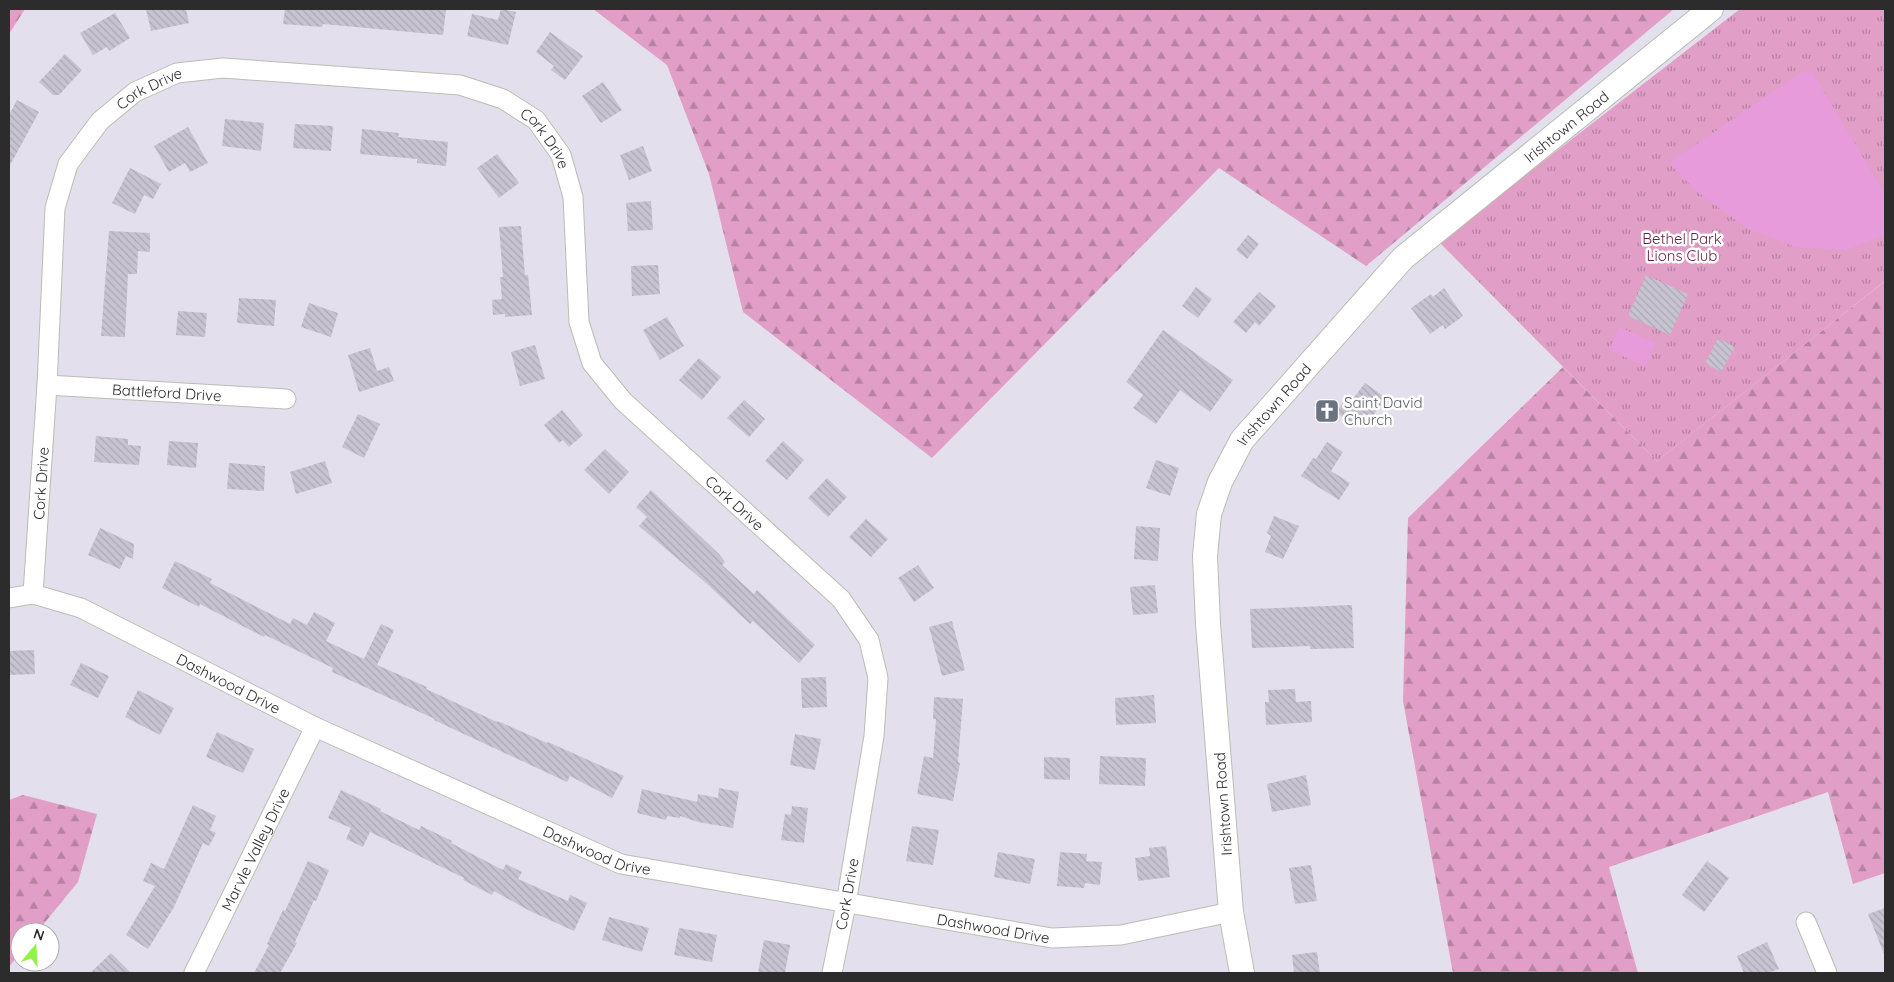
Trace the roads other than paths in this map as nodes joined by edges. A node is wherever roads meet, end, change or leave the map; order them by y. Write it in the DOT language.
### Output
graph roads {
  1 [pos="1710,9"];
  2 [pos="47,384"];
  3 [pos="286,399"];
  4 [pos="32,594"];
  5 [pos="9,598"];
  6 [pos="315,727"];
  7 [pos="846,904"];
  8 [pos="1231,912"];
  9 [pos="1806,922"];
  10 [pos="194,973"];
  11 [pos="832,973"];
  12 [pos="1242,973"];
  13 [pos="1827,973"];
  1 -- 8 [label="street, Irishtown Road"];
  2 -- 3 [label="street, Battleford Drive"];
  2 -- 4 [label="street, Cork Drive"];
  2 -- 7 [label="street, Cork Drive"];
  4 -- 5 [label="street, Dashwood Drive"];
  4 -- 6 [label="street, Dashwood Drive"];
  6 -- 7 [label="street, Dashwood Drive"];
  6 -- 10 [label="street, Marvle Valley Drive"];
  7 -- 8 [label="street, Dashwood Drive"];
  7 -- 11 [label="street, Cork Drive"];
  8 -- 12 [label="street, Irishtown Road"];
  9 -- 13 [label="street"];
}
